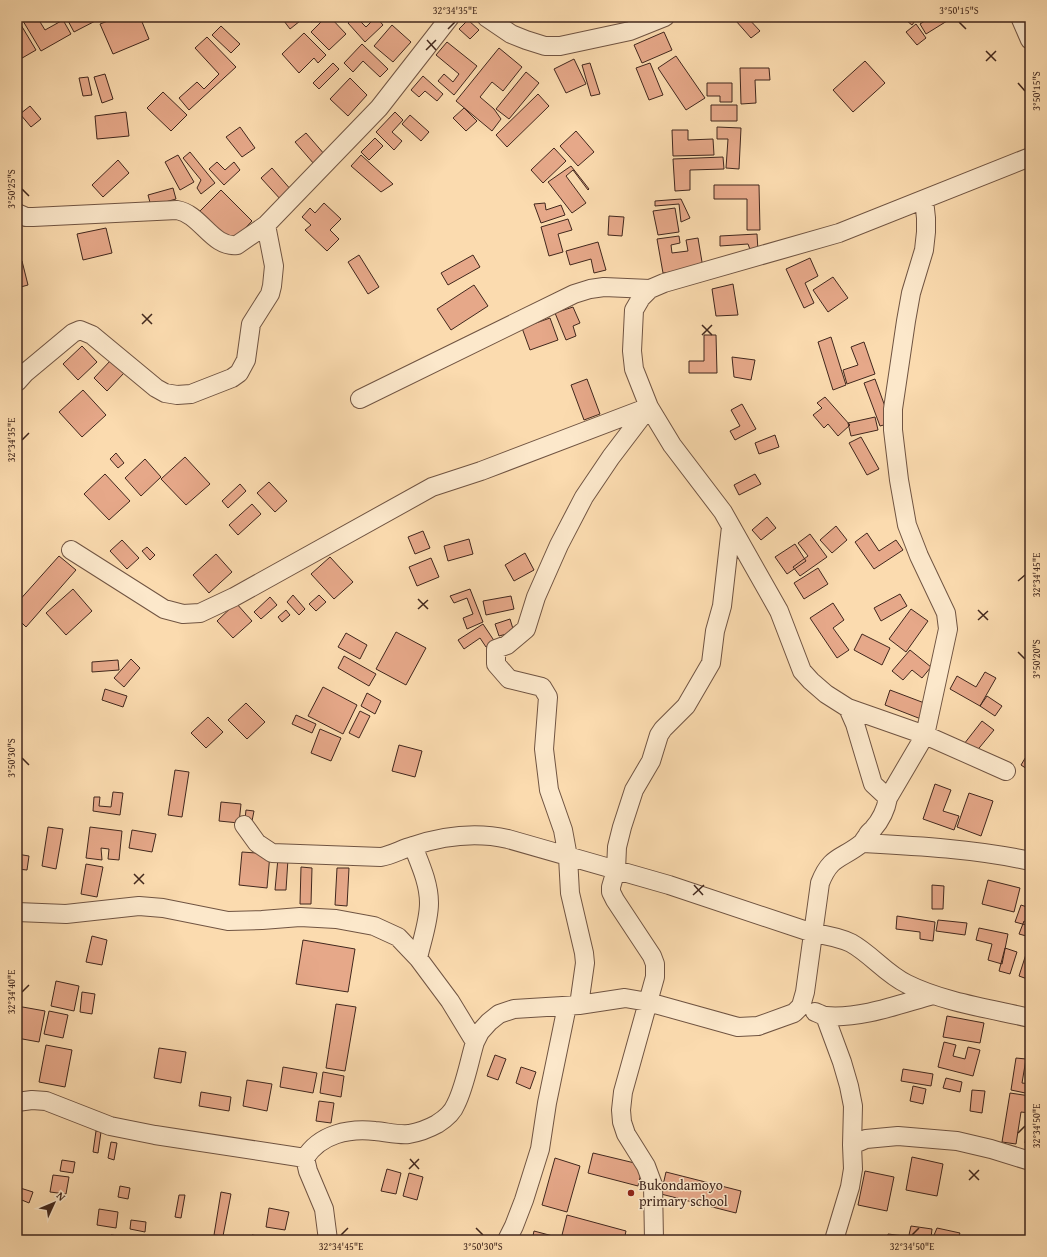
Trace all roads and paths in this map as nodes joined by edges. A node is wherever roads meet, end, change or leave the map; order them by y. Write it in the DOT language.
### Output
graph roads {
  1 [pos="450,17"];
  2 [pos="486,17"];
  3 [pos="665,17"];
  4 [pos="1020,17"];
  5 [pos="1030,40"];
  6 [pos="1030,157"];
  7 [pos="924,200"];
  8 [pos="17,213"];
  9 [pos="266,225"];
  10 [pos="650,289"];
  11 [pos="17,382"];
  12 [pos="360,399"];
  13 [pos="649,407"];
  14 [pos="732,527"];
  15 [pos="71,550"];
  16 [pos="848,708"];
  17 [pos="925,735"];
  18 [pos="1006,771"];
  19 [pos="888,798"];
  20 [pos="244,825"];
  21 [pos="863,842"];
  22 [pos="413,846"];
  23 [pos="568,857"];
  24 [pos="1030,861"];
  25 [pos="616,870"];
  26 [pos="17,912"];
  27 [pos="813,933"];
  28 [pos="418,958"];
  29 [pos="933,995"];
  30 [pos="648,1002"];
  31 [pos="573,1005"];
  32 [pos="801,1006"];
  33 [pos="825,1016"];
  34 [pos="1030,1018"];
  35 [pos="475,1042"];
  36 [pos="17,1102"];
  37 [pos="852,1145"];
  38 [pos="305,1158"];
  39 [pos="1030,1161"];
  40 [pos="328,1240"];
  41 [pos="507,1240"];
  42 [pos="654,1240"];
  43 [pos="834,1240"];
  1 -- 9 [label="street"];
  2 -- 3 [label="street"];
  4 -- 5 [label="street"];
  6 -- 7 [label="street"];
  7 -- 10 [label="street"];
  7 -- 17 [label="street"];
  8 -- 9 [label="street"];
  9 -- 11 [label="street"];
  10 -- 12 [label="street"];
  10 -- 13 [label="street"];
  13 -- 14 [label="street"];
  13 -- 15 [label="street"];
  13 -- 23 [label="street"];
  14 -- 16 [label="street"];
  14 -- 25 [label="street"];
  16 -- 17 [label="street"];
  16 -- 19 [label="street"];
  17 -- 18 [label="street"];
  17 -- 19 [label="street"];
  19 -- 21 [label="street"];
  20 -- 22 [label="street"];
  21 -- 24 [label="street"];
  21 -- 27 [label="street"];
  22 -- 23 [label="street"];
  22 -- 28 [label="street"];
  23 -- 25 [label="street"];
  23 -- 31 [label="street"];
  25 -- 27 [label="street"];
  25 -- 30 [label="street"];
  26 -- 28 [label="street"];
  27 -- 29 [label="street"];
  27 -- 32 [label="street"];
  28 -- 35 [label="street"];
  29 -- 33 [label="street"];
  29 -- 34 [label="street"];
  30 -- 31 [label="street"];
  30 -- 32 [label="street"];
  30 -- 42 [label="street"];
  31 -- 35 [label="street"];
  31 -- 41 [label="street"];
  32 -- 33 [label="street"];
  33 -- 37 [label="street"];
  35 -- 38 [label="street"];
  36 -- 38 [label="street"];
  37 -- 39 [label="street"];
  37 -- 43 [label="street"];
  38 -- 40 [label="street"];
}
